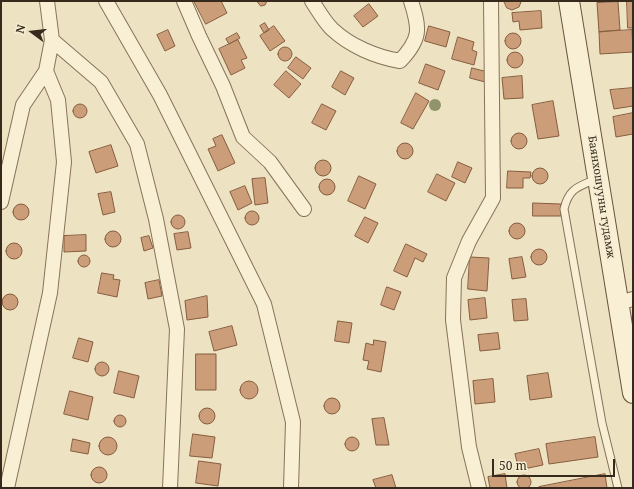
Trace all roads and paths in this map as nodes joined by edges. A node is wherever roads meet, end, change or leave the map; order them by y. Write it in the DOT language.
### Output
graph roads {
  1 [pos="47,1"];
  2 [pos="106,1"];
  3 [pos="184,1"];
  4 [pos="312,1"];
  5 [pos="411,1"];
  6 [pos="491,1"];
  7 [pos="569,1"];
  8 [pos="52,40"];
  9 [pos="46,71"];
  10 [pos="598,178"];
  11 [pos="1,202"];
  12 [pos="304,209"];
  13 [pos="626,301"];
  14 [pos="633,393"];
  15 [pos="7,488"];
  16 [pos="170,488"];
  17 [pos="291,488"];
  18 [pos="479,488"];
  19 [pos="618,488"];
  1 -- 8 [label="street"];
  2 -- 17 [label="street"];
  3 -- 12 [label="street"];
  4 -- 5 [label="street"];
  6 -- 18 [label="street"];
  7 -- 10 [label="main road, Баянхошууны гудамж"];
  8 -- 9 [label="street"];
  8 -- 16 [label="street"];
  9 -- 11 [label="street"];
  9 -- 15 [label="street"];
  10 -- 13 [label="main road, Баянхошууны гудамж"];
  10 -- 19 [label="lane"];
  13 -- 14 [label="main road, Баянхошууны гудамж"];
}
